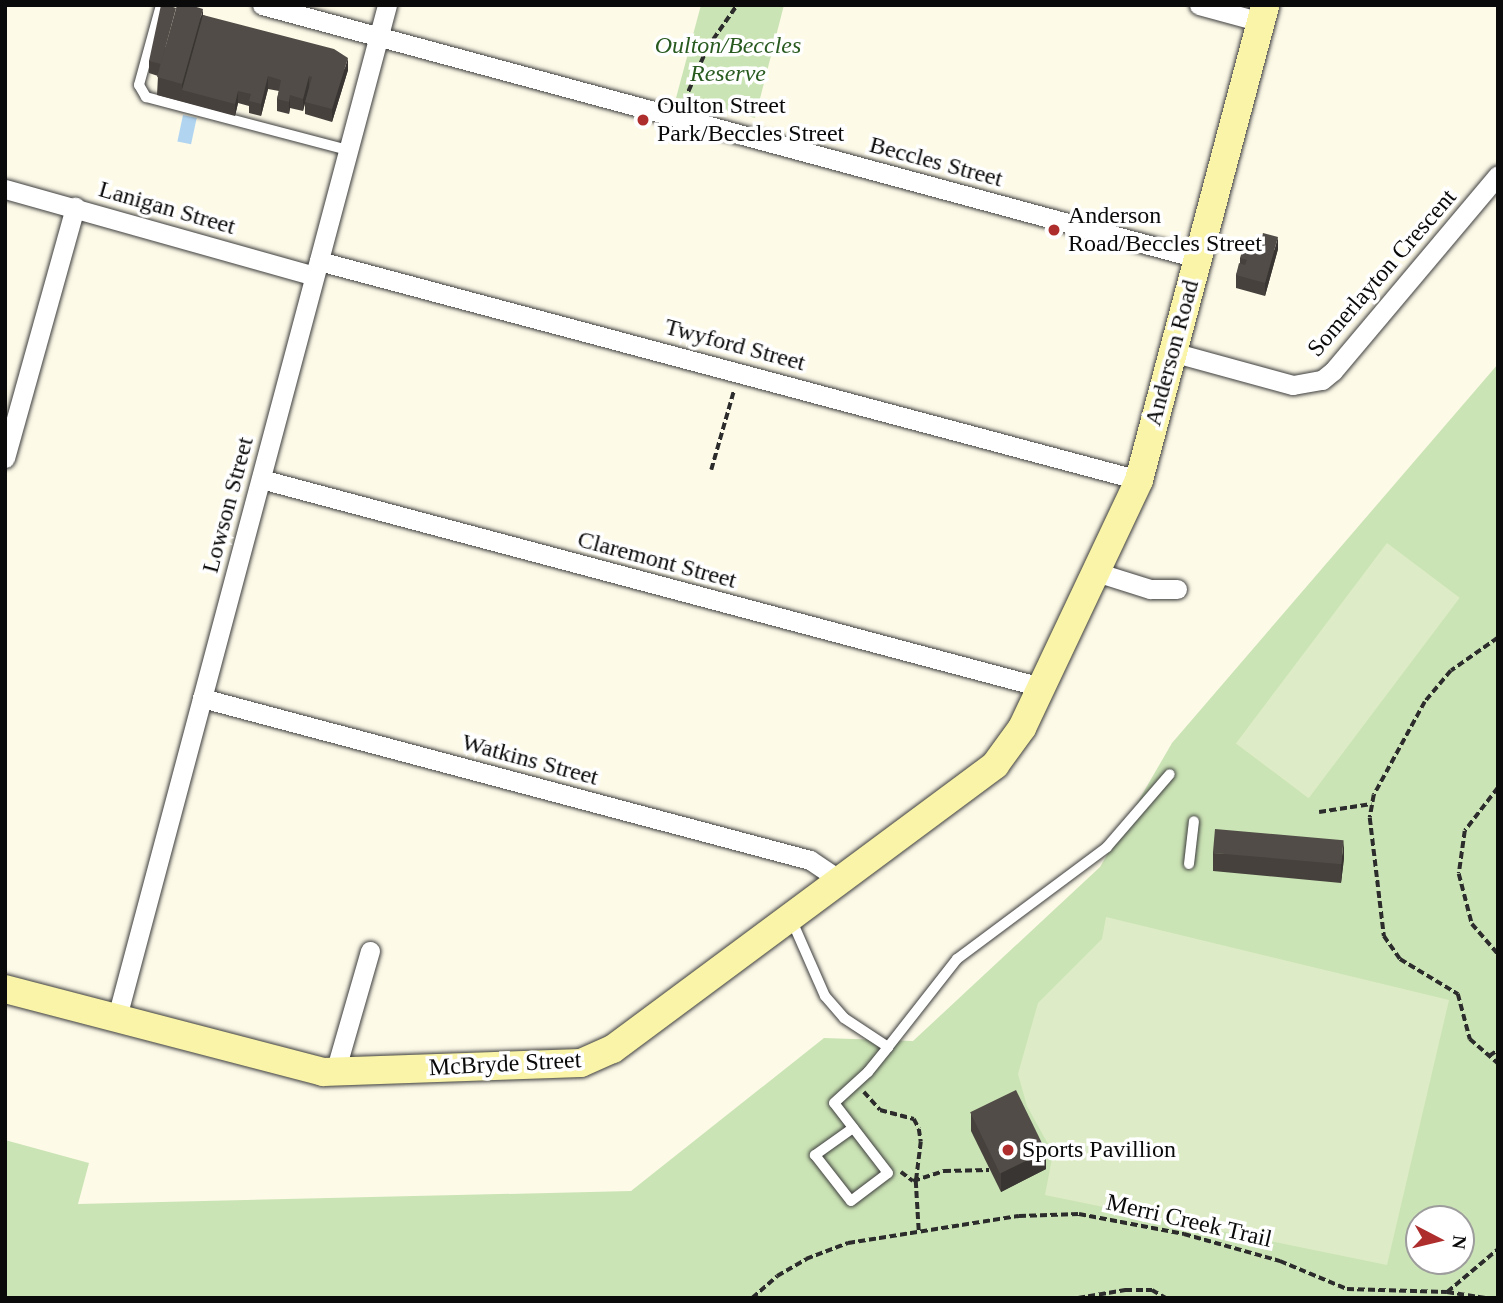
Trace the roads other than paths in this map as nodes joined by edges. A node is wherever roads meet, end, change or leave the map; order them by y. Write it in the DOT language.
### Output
graph roads {
  1 [pos="161,5"];
  2 [pos="262,5"];
  3 [pos="387,5"];
  4 [pos="1199,5"];
  5 [pos="1263,14"];
  6 [pos="378,37"];
  7 [pos="348,150"];
  8 [pos="1498,175"];
  9 [pos="5,190"];
  10 [pos="75,207"];
  11 [pos="1197,258"];
  12 [pos="317,268"];
  13 [pos="1172,352"];
  14 [pos="5,458"];
  15 [pos="261,479"];
  16 [pos="1139,480"];
  17 [pos="1096,572"];
  18 [pos="1177,589"];
  19 [pos="1041,687"];
  20 [pos="202,698"];
  21 [pos="1170,774"];
  22 [pos="1194,821"];
  23 [pos="1189,864"];
  24 [pos="840,880"];
  25 [pos="791,917"];
  26 [pos="370,951"];
  27 [pos="5,989"];
  28 [pos="117,1017"];
  29 [pos="888,1047"];
  30 [pos="335,1072"];
  31 [pos="853,1128"];
  1 -- 7 [label="lane"];
  2 -- 6 [label="street, Beccles Street"];
  3 -- 6 [label="street, Lowson Street"];
  4 -- 5 [label="street"];
  5 -- 11 [label="street, Anderson Road"];
  6 -- 7 [label="street, Lowson Street"];
  6 -- 11 [label="street, Beccles Street"];
  7 -- 12 [label="street, Lowson Street"];
  8 -- 13 [label="street, Somerlayton Crescent"];
  9 -- 10 [label="street, Lanigan Street"];
  10 -- 12 [label="street, Lanigan Street"];
  10 -- 14 [label="street"];
  11 -- 13 [label="street, Anderson Road"];
  12 -- 15 [label="street, Lowson Street"];
  12 -- 16 [label="street, Twyford Street"];
  13 -- 16 [label="street, Anderson Road"];
  15 -- 19 [label="street, Claremont Street"];
  15 -- 20 [label="street, Lowson Street"];
  16 -- 17 [label="street, Anderson Road"];
  17 -- 18 [label="street"];
  17 -- 19 [label="street, Anderson Road"];
  19 -- 24 [label="street, McBryde Street"];
  20 -- 24 [label="street, Watkins Street"];
  20 -- 28 [label="street, Lowson Street"];
  21 -- 29 [label="lane"];
  22 -- 23 [label="lane"];
  24 -- 25 [label="street, McBryde Street"];
  25 -- 29 [label="lane"];
  25 -- 30 [label="street, McBryde Street"];
  26 -- 30 [label="street"];
  27 -- 28 [label="street, McBryde Street"];
  28 -- 30 [label="street, McBryde Street"];
  29 -- 31 [label="lane"];
  31 -- 31 [label="lane"];
}
